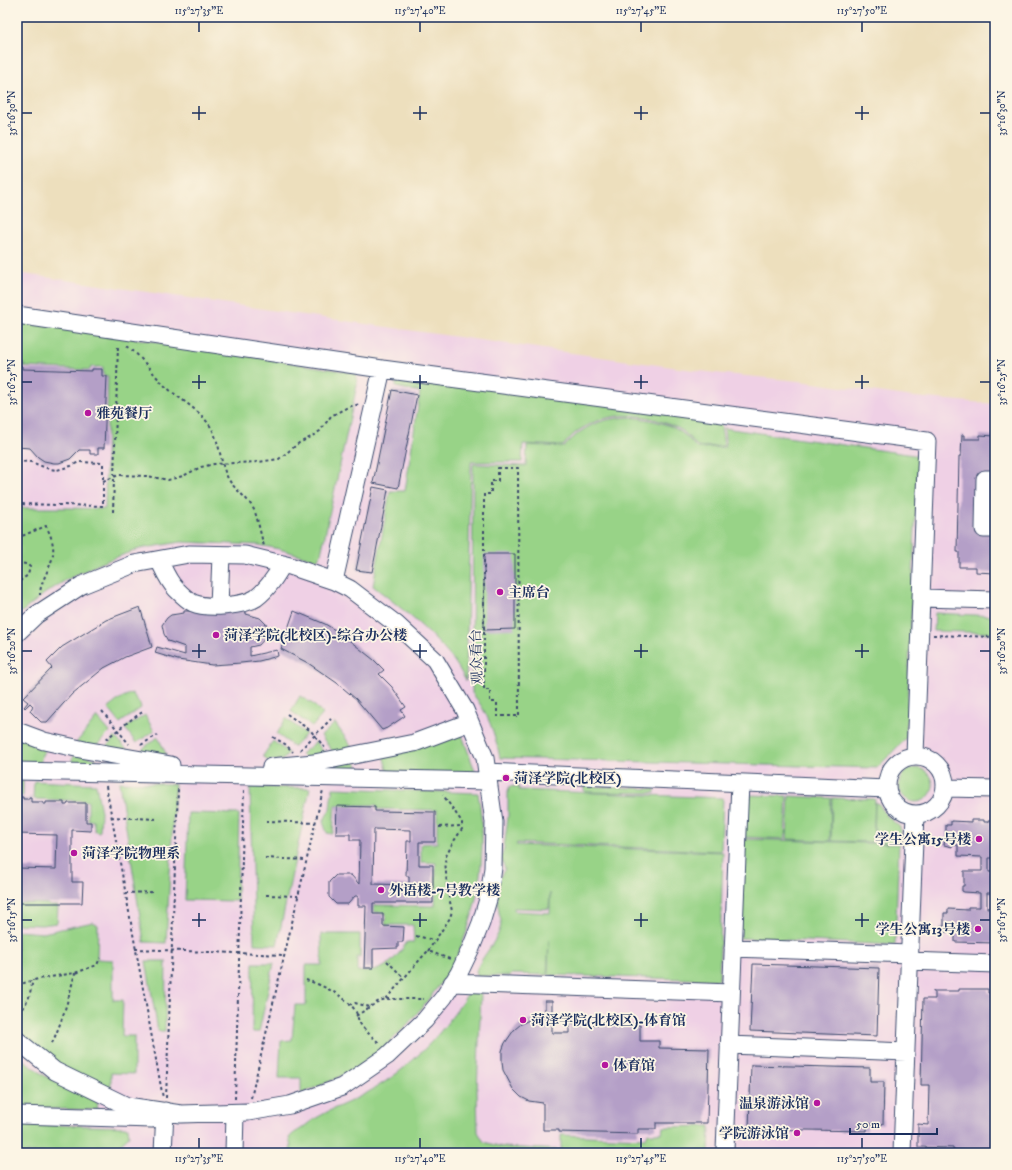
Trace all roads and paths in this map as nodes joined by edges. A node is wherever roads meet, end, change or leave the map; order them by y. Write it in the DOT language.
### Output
graph roads {
  1 [pos="17,315"];
  2 [pos="118,335"];
  3 [pos="382,369"];
  4 [pos="375,399"];
  5 [pos="17,462"];
  6 [pos="222,463"];
  7 [pos="516,468"];
  8 [pos="114,476"];
  9 [pos="995,479"];
  10 [pos="103,481"];
  11 [pos="17,504"];
  12 [pos="990,504"];
  13 [pos="112,512"];
  14 [pos="995,529"];
  15 [pos="17,538"];
  16 [pos="266,552"];
  17 [pos="221,554"];
  18 [pos="159,560"];
  19 [pos="17,563"];
  20 [pos="283,564"];
  21 [pos="334,581"];
  22 [pos="17,583"];
  23 [pos="921,598"];
  24 [pos="995,600"];
  25 [pos="219,606"];
  26 [pos="44,610"];
  27 [pos="17,633"];
  28 [pos="920,635"];
  29 [pos="995,637"];
  30 [pos="102,711"];
  31 [pos="144,711"];
  32 [pos="287,714"];
  33 [pos="331,719"];
  34 [pos="470,722"];
  35 [pos="117,730"];
  36 [pos="17,731"];
  37 [pos="314,735"];
  38 [pos="273,737"];
  39 [pos="72,745"];
  40 [pos="95,752"];
  41 [pos="357,752"];
  42 [pos="915,755"];
  43 [pos="332,760"];
  44 [pos="143,761"];
  45 [pos="17,771"];
  46 [pos="63,772"];
  47 [pos="103,773"];
  48 [pos="179,774"];
  49 [pos="244,776"];
  50 [pos="488,776"];
  51 [pos="326,777"];
  52 [pos="368,778"];
  53 [pos="740,783"];
  54 [pos="946,788"];
  55 [pos="887,789"];
  56 [pos="995,789"];
  57 [pos="442,795"];
  58 [pos="915,814"];
  59 [pos="111,817"];
  60 [pos="158,819"];
  61 [pos="266,821"];
  62 [pos="315,822"];
  63 [pos="462,826"];
  64 [pos="439,827"];
  65 [pos="118,855"];
  66 [pos="154,856"];
  67 [pos="265,858"];
  68 [pos="306,860"];
  69 [pos="155,892"];
  70 [pos="125,893"];
  71 [pos="266,895"];
  72 [pos="298,896"];
  73 [pos="416,936"];
  74 [pos="434,940"];
  75 [pos="733,948"];
  76 [pos="135,949"];
  77 [pos="172,950"];
  78 [pos="428,951"];
  79 [pos="240,953"];
  80 [pos="284,955"];
  81 [pos="910,957"];
  82 [pos="100,958"];
  83 [pos="387,961"];
  84 [pos="463,964"];
  85 [pos="995,964"];
  86 [pos="75,972"];
  87 [pos="404,978"];
  88 [pos="33,980"];
  89 [pos="306,980"];
  90 [pos="452,983"];
  91 [pos="17,985"];
  92 [pos="731,992"];
  93 [pos="386,998"];
  94 [pos="442,999"];
  95 [pos="349,1005"];
  96 [pos="370,1007"];
  97 [pos="23,1009"];
  98 [pos="356,1016"];
  99 [pos="17,1040"];
  100 [pos="52,1042"];
  101 [pos="729,1045"];
  102 [pos="906,1052"];
  103 [pos="390,1053"];
  104 [pos="241,1112"];
  105 [pos="17,1115"];
  106 [pos="165,1115"];
  107 [pos="725,1150"];
  108 [pos="163,1153"];
  109 [pos="234,1153"];
  110 [pos="902,1153"];
  1 -- 2 [label="street"];
  2 -- 3 [label="street"];
  2 -- 6 [label="path"];
  2 -- 8 [label="path"];
  3 -- 4 [label="street"];
  3 -- 23 [label="street"];
  4 -- 6 [label="path"];
  4 -- 21 [label="street"];
  5 -- 10 [label="path"];
  6 -- 8 [label="path"];
  6 -- 16 [label="path"];
  7 -- 7 [label="path, 观众看台"];
  8 -- 10 [label="path"];
  8 -- 13 [label="path"];
  9 -- 12 [label="street"];
  10 -- 11 [label="path"];
  12 -- 14 [label="street"];
  15 -- 26 [label="path"];
  17 -- 18 [label="street"];
  17 -- 20 [label="street"];
  17 -- 25 [label="street"];
  18 -- 25 [label="street"];
  18 -- 26 [label="street"];
  19 -- 22 [label="path"];
  20 -- 21 [label="street"];
  20 -- 25 [label="street"];
  21 -- 34 [label="street"];
  23 -- 24 [label="street"];
  23 -- 28 [label="street"];
  26 -- 27 [label="street"];
  28 -- 29 [label="path"];
  28 -- 42 [label="street"];
  30 -- 35 [label="path"];
  31 -- 35 [label="path"];
  32 -- 37 [label="path"];
  33 -- 37 [label="path"];
  34 -- 41 [label="street"];
  34 -- 50 [label="street"];
  35 -- 40 [label="path"];
  35 -- 44 [label="path"];
  36 -- 39 [label="street"];
  37 -- 38 [label="path"];
  37 -- 43 [label="path"];
  39 -- 40 [label="street"];
  39 -- 46 [label="street"];
  40 -- 44 [label="street"];
  41 -- 43 [label="street"];
  41 -- 52 [label="street"];
  42 -- 54 [label="street"];
  42 -- 55 [label="street"];
  43 -- 44 [label="street"];
  45 -- 46 [label="street"];
  46 -- 47 [label="street"];
  47 -- 48 [label="street"];
  47 -- 59 [label="path"];
  48 -- 49 [label="street"];
  48 -- 77 [label="path"];
  49 -- 51 [label="street"];
  49 -- 79 [label="path"];
  50 -- 52 [label="street"];
  50 -- 53 [label="street"];
  50 -- 84 [label="street"];
  51 -- 52 [label="street"];
  51 -- 62 [label="path"];
  53 -- 55 [label="street"];
  53 -- 75 [label="street"];
  54 -- 56 [label="street"];
  54 -- 58 [label="street"];
  55 -- 58 [label="street"];
  57 -- 63 [label="path"];
  58 -- 81 [label="street"];
  59 -- 60 [label="path"];
  59 -- 65 [label="path"];
  61 -- 62 [label="path"];
  62 -- 68 [label="path"];
  63 -- 64 [label="path"];
  63 -- 74 [label="path"];
  65 -- 66 [label="path"];
  65 -- 70 [label="path"];
  67 -- 68 [label="path"];
  68 -- 72 [label="path"];
  69 -- 70 [label="path"];
  70 -- 76 [label="path"];
  71 -- 72 [label="path"];
  72 -- 80 [label="path"];
  73 -- 74 [label="path"];
  74 -- 78 [label="path"];
  75 -- 81 [label="street"];
  75 -- 92 [label="street"];
  76 -- 77 [label="path"];
  76 -- 106 [label="path"];
  77 -- 79 [label="path"];
  77 -- 106 [label="path"];
  78 -- 84 [label="path"];
  78 -- 87 [label="path"];
  79 -- 80 [label="path"];
  79 -- 104 [label="path"];
  80 -- 104 [label="path"];
  81 -- 85 [label="street"];
  81 -- 102 [label="street"];
  82 -- 86 [label="path"];
  83 -- 87 [label="path"];
  84 -- 90 [label="street"];
  86 -- 88 [label="path"];
  86 -- 100 [label="path"];
  87 -- 93 [label="path"];
  88 -- 91 [label="path"];
  88 -- 97 [label="path"];
  89 -- 95 [label="path"];
  90 -- 92 [label="street"];
  90 -- 94 [label="street"];
  92 -- 101 [label="street"];
  93 -- 94 [label="path"];
  93 -- 96 [label="path"];
  94 -- 103 [label="street"];
  95 -- 96 [label="path"];
  95 -- 98 [label="path"];
  96 -- 98 [label="path"];
  98 -- 103 [label="path"];
  99 -- 106 [label="street"];
  101 -- 102 [label="street"];
  101 -- 107 [label="street"];
  102 -- 110 [label="street"];
  103 -- 104 [label="street"];
  104 -- 106 [label="street"];
  104 -- 109 [label="street"];
  105 -- 106 [label="street"];
  106 -- 108 [label="street"];
}
